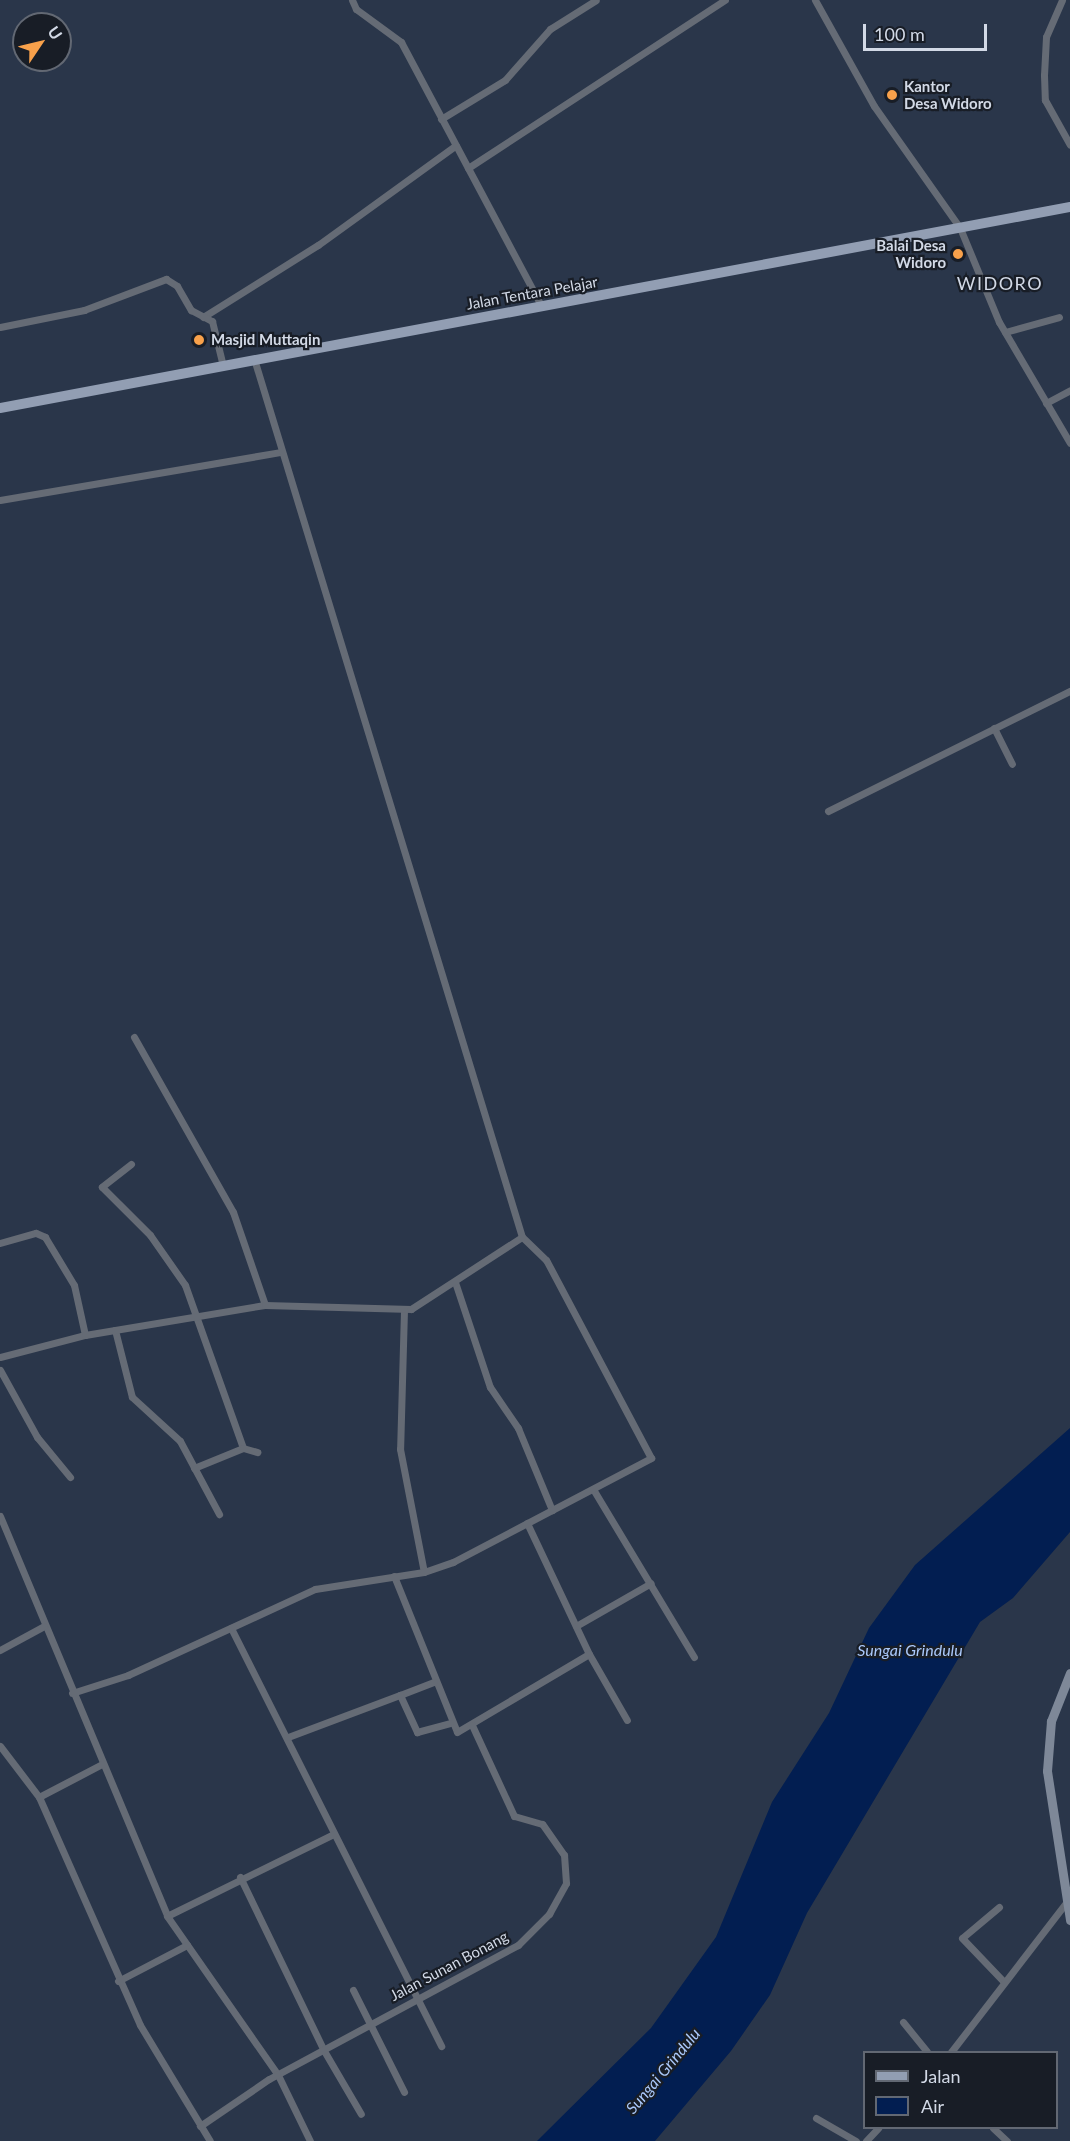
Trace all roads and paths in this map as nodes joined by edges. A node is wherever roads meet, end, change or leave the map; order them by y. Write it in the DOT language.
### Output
graph roads {
  1 [pos="352,0"];
  2 [pos="596,0"];
  3 [pos="725,0"];
  4 [pos="815,0"];
  5 [pos="1062,0"];
  6 [pos="441,119"];
  7 [pos="456,145"];
  8 [pos="1070,145"];
  9 [pos="468,168"];
  10 [pos="1070,207"];
  11 [pos="960,228"];
  12 [pos="542,307"];
  13 [pos="203,317"];
  14 [pos="1059,317"];
  15 [pos="0,327"];
  16 [pos="1005,332"];
  17 [pos="254,359"];
  18 [pos="223,366"];
  19 [pos="1070,390"];
  20 [pos="1046,403"];
  21 [pos="0,408"];
  22 [pos="1070,443"];
  23 [pos="280,452"];
  24 [pos="0,500"];
  25 [pos="1070,691"];
  26 [pos="994,728"];
  27 [pos="1012,764"];
  28 [pos="828,811"];
  29 [pos="134,1037"];
  30 [pos="131,1164"];
  31 [pos="522,1237"];
  32 [pos="0,1244"];
  33 [pos="455,1282"];
  34 [pos="265,1305"];
  35 [pos="404,1310"];
  36 [pos="198,1314"];
  37 [pos="114,1330"];
  38 [pos="85,1335"];
  39 [pos="0,1357"];
  40 [pos="0,1370"];
  41 [pos="243,1448"];
  42 [pos="257,1452"];
  43 [pos="194,1468"];
  44 [pos="70,1477"];
  45 [pos="593,1489"];
  46 [pos="552,1510"];
  47 [pos="219,1514"];
  48 [pos="0,1516"];
  49 [pos="527,1523"];
  50 [pos="424,1572"];
  51 [pos="394,1576"];
  52 [pos="651,1583"];
  53 [pos="44,1626"];
  54 [pos="576,1626"];
  55 [pos="231,1628"];
  56 [pos="0,1650"];
  57 [pos="589,1654"];
  58 [pos="694,1657"];
  59 [pos="1070,1673"];
  60 [pos="434,1682"];
  61 [pos="72,1693"];
  62 [pos="400,1695"];
  63 [pos="627,1720"];
  64 [pos="450,1723"];
  65 [pos="472,1725"];
  66 [pos="288,1737"];
  67 [pos="0,1746"];
  68 [pos="102,1764"];
  69 [pos="39,1797"];
  70 [pos="334,1834"];
  71 [pos="240,1877"];
  72 [pos="1065,1904"];
  73 [pos="999,1907"];
  74 [pos="167,1916"];
  75 [pos="1070,1920"];
  76 [pos="187,1945"];
  77 [pos="118,1981"];
  78 [pos="1004,1982"];
  79 [pos="352,1990"];
  80 [pos="418,1998"];
  81 [pos="903,2022"];
  82 [pos="370,2025"];
  83 [pos="441,2046"];
  84 [pos="323,2049"];
  85 [pos="926,2051"];
  86 [pos="952,2051"];
  87 [pos="278,2075"];
  88 [pos="404,2092"];
  89 [pos="361,2114"];
  90 [pos="816,2118"];
  91 [pos="200,2126"];
  92 [pos="876,2129"];
  93 [pos="995,2129"];
  94 [pos="210,2141"];
  95 [pos="310,2141"];
  96 [pos="856,2141"];
  97 [pos="866,2141"];
  98 [pos="1007,2141"];
  1 -- 6 [label="street"];
  2 -- 6 [label="street"];
  3 -- 9 [label="street"];
  4 -- 11 [label="street"];
  5 -- 8 [label="street"];
  6 -- 7 [label="street"];
  7 -- 9 [label="street"];
  7 -- 13 [label="street"];
  9 -- 12 [label="street"];
  10 -- 11 [label="main road, Jalan Tentara Pelajar"];
  11 -- 12 [label="main road, Jalan Tentara Pelajar"];
  11 -- 16 [label="street"];
  12 -- 17 [label="main road, Jalan Tentara Pelajar"];
  13 -- 15 [label="street"];
  13 -- 18 [label="street"];
  14 -- 16 [label="street"];
  16 -- 20 [label="street"];
  17 -- 18 [label="main road, Jalan Tentara Pelajar"];
  17 -- 23 [label="street"];
  18 -- 21 [label="main road, Jalan Tentara Pelajar"];
  19 -- 20 [label="street"];
  20 -- 22 [label="street"];
  23 -- 24 [label="street"];
  23 -- 31 [label="street"];
  25 -- 26 [label="street"];
  26 -- 27 [label="street"];
  26 -- 28 [label="street"];
  29 -- 34 [label="street"];
  30 -- 36 [label="street"];
  31 -- 33 [label="street"];
  31 -- 45 [label="street"];
  32 -- 38 [label="street"];
  33 -- 35 [label="street"];
  33 -- 46 [label="street"];
  34 -- 35 [label="street"];
  34 -- 36 [label="street"];
  35 -- 50 [label="street"];
  36 -- 37 [label="street"];
  36 -- 41 [label="street"];
  37 -- 38 [label="street"];
  37 -- 43 [label="street"];
  38 -- 39 [label="street"];
  40 -- 44 [label="street"];
  41 -- 42 [label="street"];
  41 -- 43 [label="street"];
  43 -- 47 [label="street"];
  45 -- 46 [label="street"];
  45 -- 52 [label="street"];
  46 -- 49 [label="street"];
  48 -- 53 [label="street"];
  49 -- 50 [label="street"];
  49 -- 54 [label="street"];
  50 -- 51 [label="street"];
  51 -- 55 [label="street"];
  51 -- 60 [label="street"];
  52 -- 54 [label="street"];
  52 -- 58 [label="street"];
  53 -- 56 [label="street"];
  53 -- 61 [label="street"];
  54 -- 57 [label="street"];
  55 -- 61 [label="street"];
  55 -- 66 [label="street"];
  57 -- 63 [label="street"];
  57 -- 65 [label="street"];
  59 -- 72 [label="street"];
  60 -- 62 [label="street"];
  60 -- 64 [label="street"];
  61 -- 68 [label="street"];
  62 -- 64 [label="street"];
  62 -- 66 [label="street"];
  64 -- 65 [label="street"];
  65 -- 80 [label="street, Jalan Sunan Bonang"];
  66 -- 70 [label="street"];
  67 -- 69 [label="street"];
  68 -- 69 [label="street"];
  68 -- 74 [label="street"];
  69 -- 77 [label="street"];
  70 -- 71 [label="street"];
  70 -- 80 [label="street"];
  71 -- 74 [label="street"];
  71 -- 84 [label="street"];
  72 -- 75 [label="street"];
  72 -- 78 [label="street"];
  73 -- 78 [label="street"];
  74 -- 76 [label="street"];
  76 -- 77 [label="street"];
  76 -- 87 [label="street"];
  77 -- 91 [label="street"];
  78 -- 86 [label="street"];
  79 -- 82 [label="street"];
  80 -- 82 [label="street, Jalan Sunan Bonang"];
  80 -- 83 [label="street"];
  81 -- 85 [label="street"];
  82 -- 84 [label="street, Jalan Sunan Bonang"];
  82 -- 88 [label="street"];
  84 -- 87 [label="street, Jalan Sunan Bonang"];
  84 -- 89 [label="street"];
  87 -- 91 [label="street, Jalan Sunan Bonang"];
  87 -- 95 [label="street"];
  90 -- 96 [label="street"];
  91 -- 94 [label="street"];
  92 -- 97 [label="street"];
  93 -- 98 [label="street"];
}
